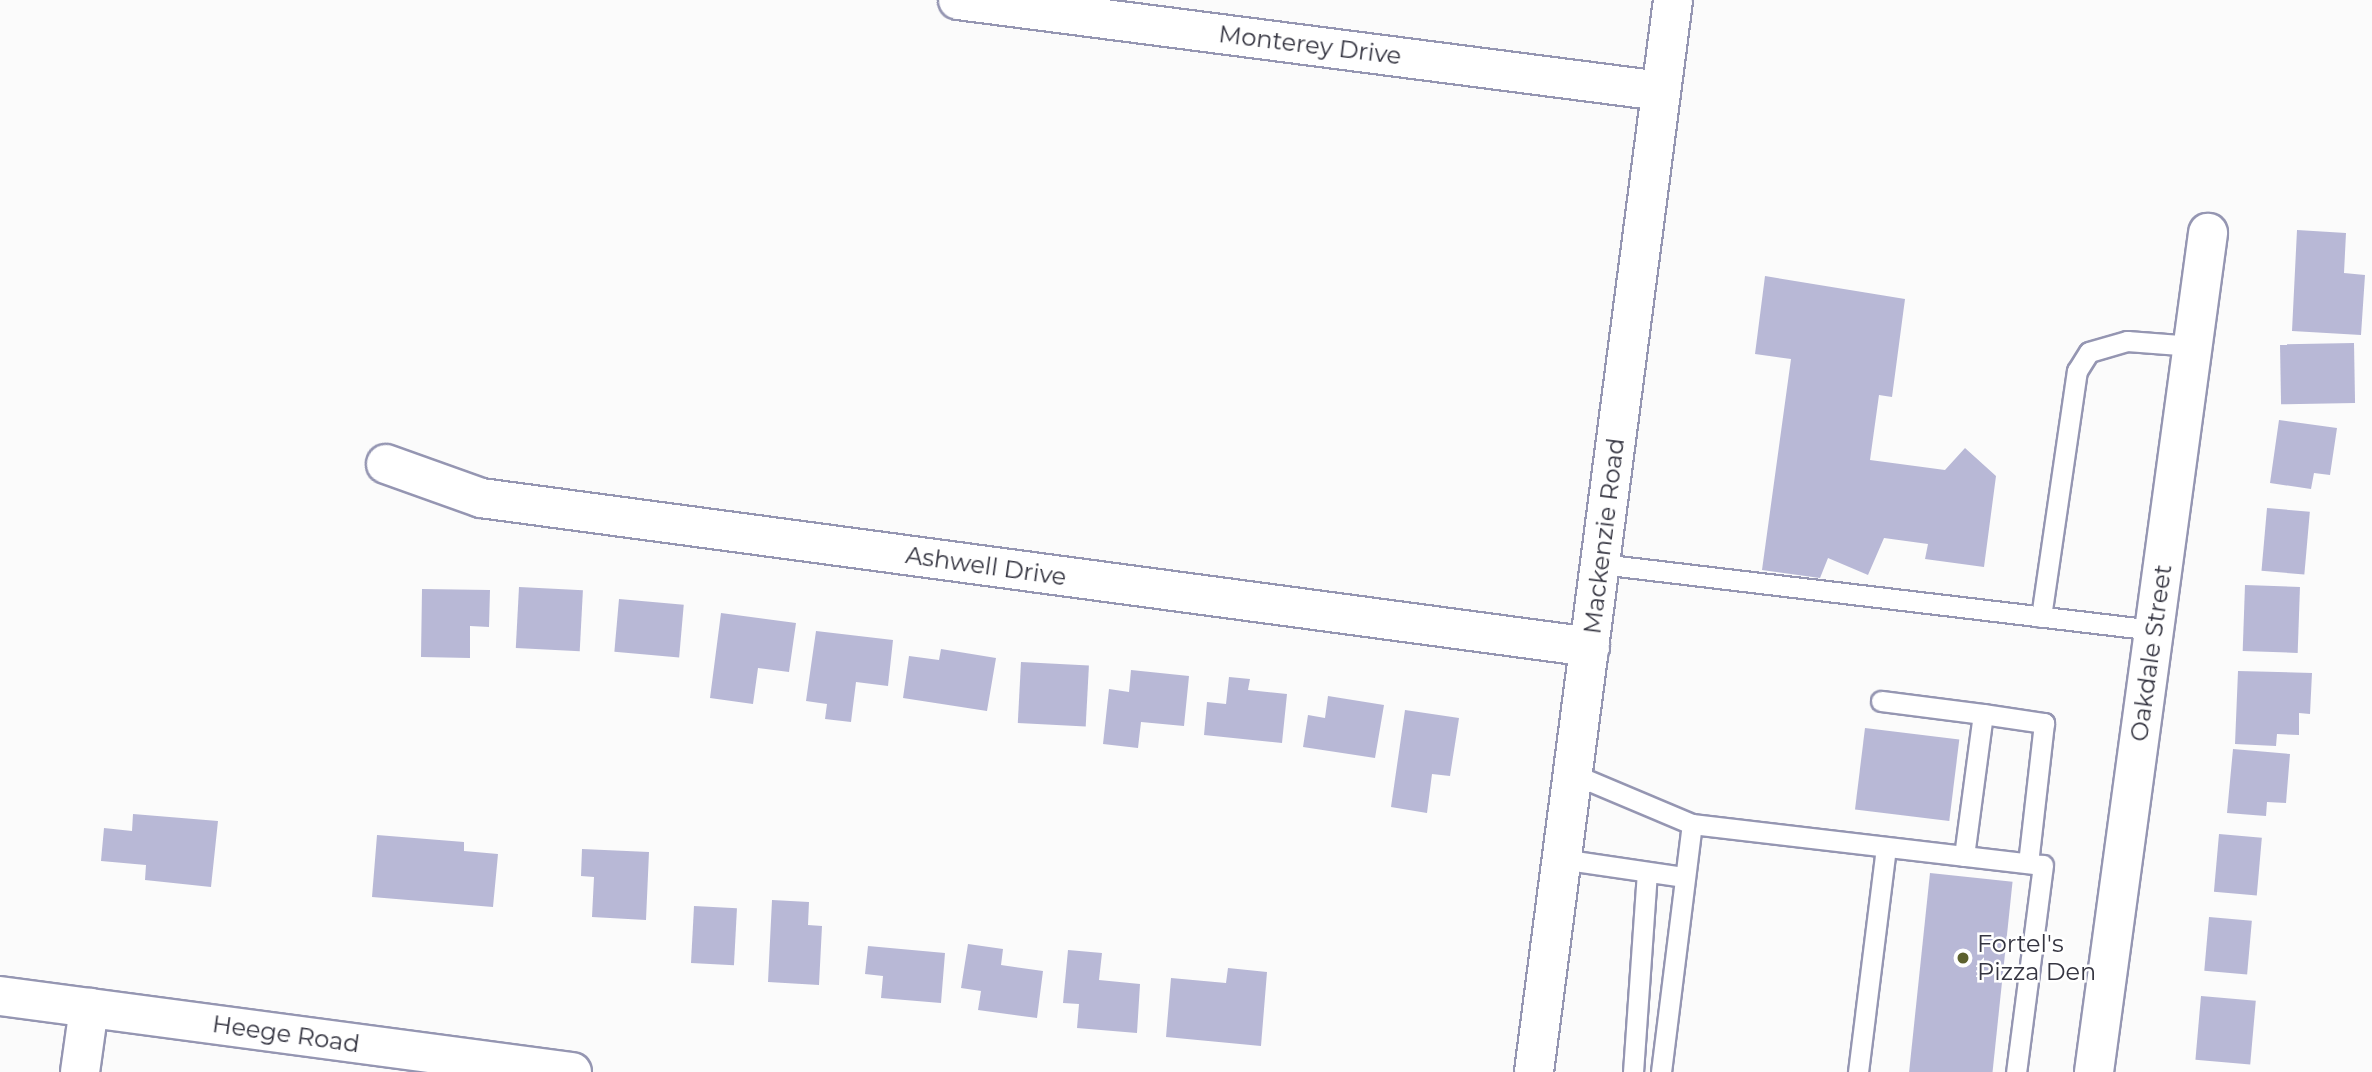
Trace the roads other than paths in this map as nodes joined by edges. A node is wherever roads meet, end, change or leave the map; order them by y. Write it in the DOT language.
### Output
graph roads {
  1 [pos="958,0"];
  2 [pos="1673,0"];
  3 [pos="1661,91"];
  4 [pos="2208,233"];
  5 [pos="2193,346"];
  6 [pos="386,464"];
  7 [pos="1601,564"];
  8 [pos="2041,617"];
  9 [pos="2154,630"];
  10 [pos="1590,647"];
  11 [pos="1881,701"];
  12 [pos="1983,715"];
  13 [pos="1573,774"];
  14 [pos="1692,824"];
  15 [pos="1886,848"];
  16 [pos="1964,856"];
  17 [pos="1562,859"];
  18 [pos="2028,863"];
  19 [pos="1647,872"];
  20 [pos="1685,877"];
  21 [pos="0,996"];
  22 [pos="89,1008"];
  23 [pos="80,1072"];
  24 [pos="572,1072"];
  25 [pos="1534,1072"];
  26 [pos="1633,1072"];
  27 [pos="1661,1072"];
  28 [pos="1858,1072"];
  29 [pos="2016,1072"];
  30 [pos="2094,1072"];
  1 -- 3 [label="street, Monterey Drive"];
  2 -- 3 [label="street, Mackenzie Road"];
  3 -- 7 [label="street, Mackenzie Road"];
  4 -- 5 [label="street, Oakdale Street"];
  5 -- 8 [label="lane"];
  5 -- 9 [label="street, Oakdale Street"];
  6 -- 10 [label="street, Ashwell Drive"];
  7 -- 8 [label="lane"];
  7 -- 10 [label="street, Mackenzie Road"];
  8 -- 9 [label="lane"];
  9 -- 30 [label="street, Oakdale Street"];
  10 -- 13 [label="street, Mackenzie Road"];
  11 -- 12 [label="lane"];
  12 -- 16 [label="lane"];
  12 -- 18 [label="lane"];
  13 -- 14 [label="lane"];
  13 -- 17 [label="street, Mackenzie Road"];
  14 -- 15 [label="lane"];
  14 -- 20 [label="lane"];
  15 -- 16 [label="lane"];
  15 -- 28 [label="lane"];
  16 -- 18 [label="lane"];
  17 -- 19 [label="lane"];
  17 -- 25 [label="street, Mackenzie Road"];
  18 -- 29 [label="lane"];
  19 -- 20 [label="lane"];
  19 -- 26 [label="lane"];
  20 -- 27 [label="lane"];
  21 -- 22 [label="street, Heege Road"];
  22 -- 23 [label="street"];
  22 -- 24 [label="street, Heege Road"];
}
